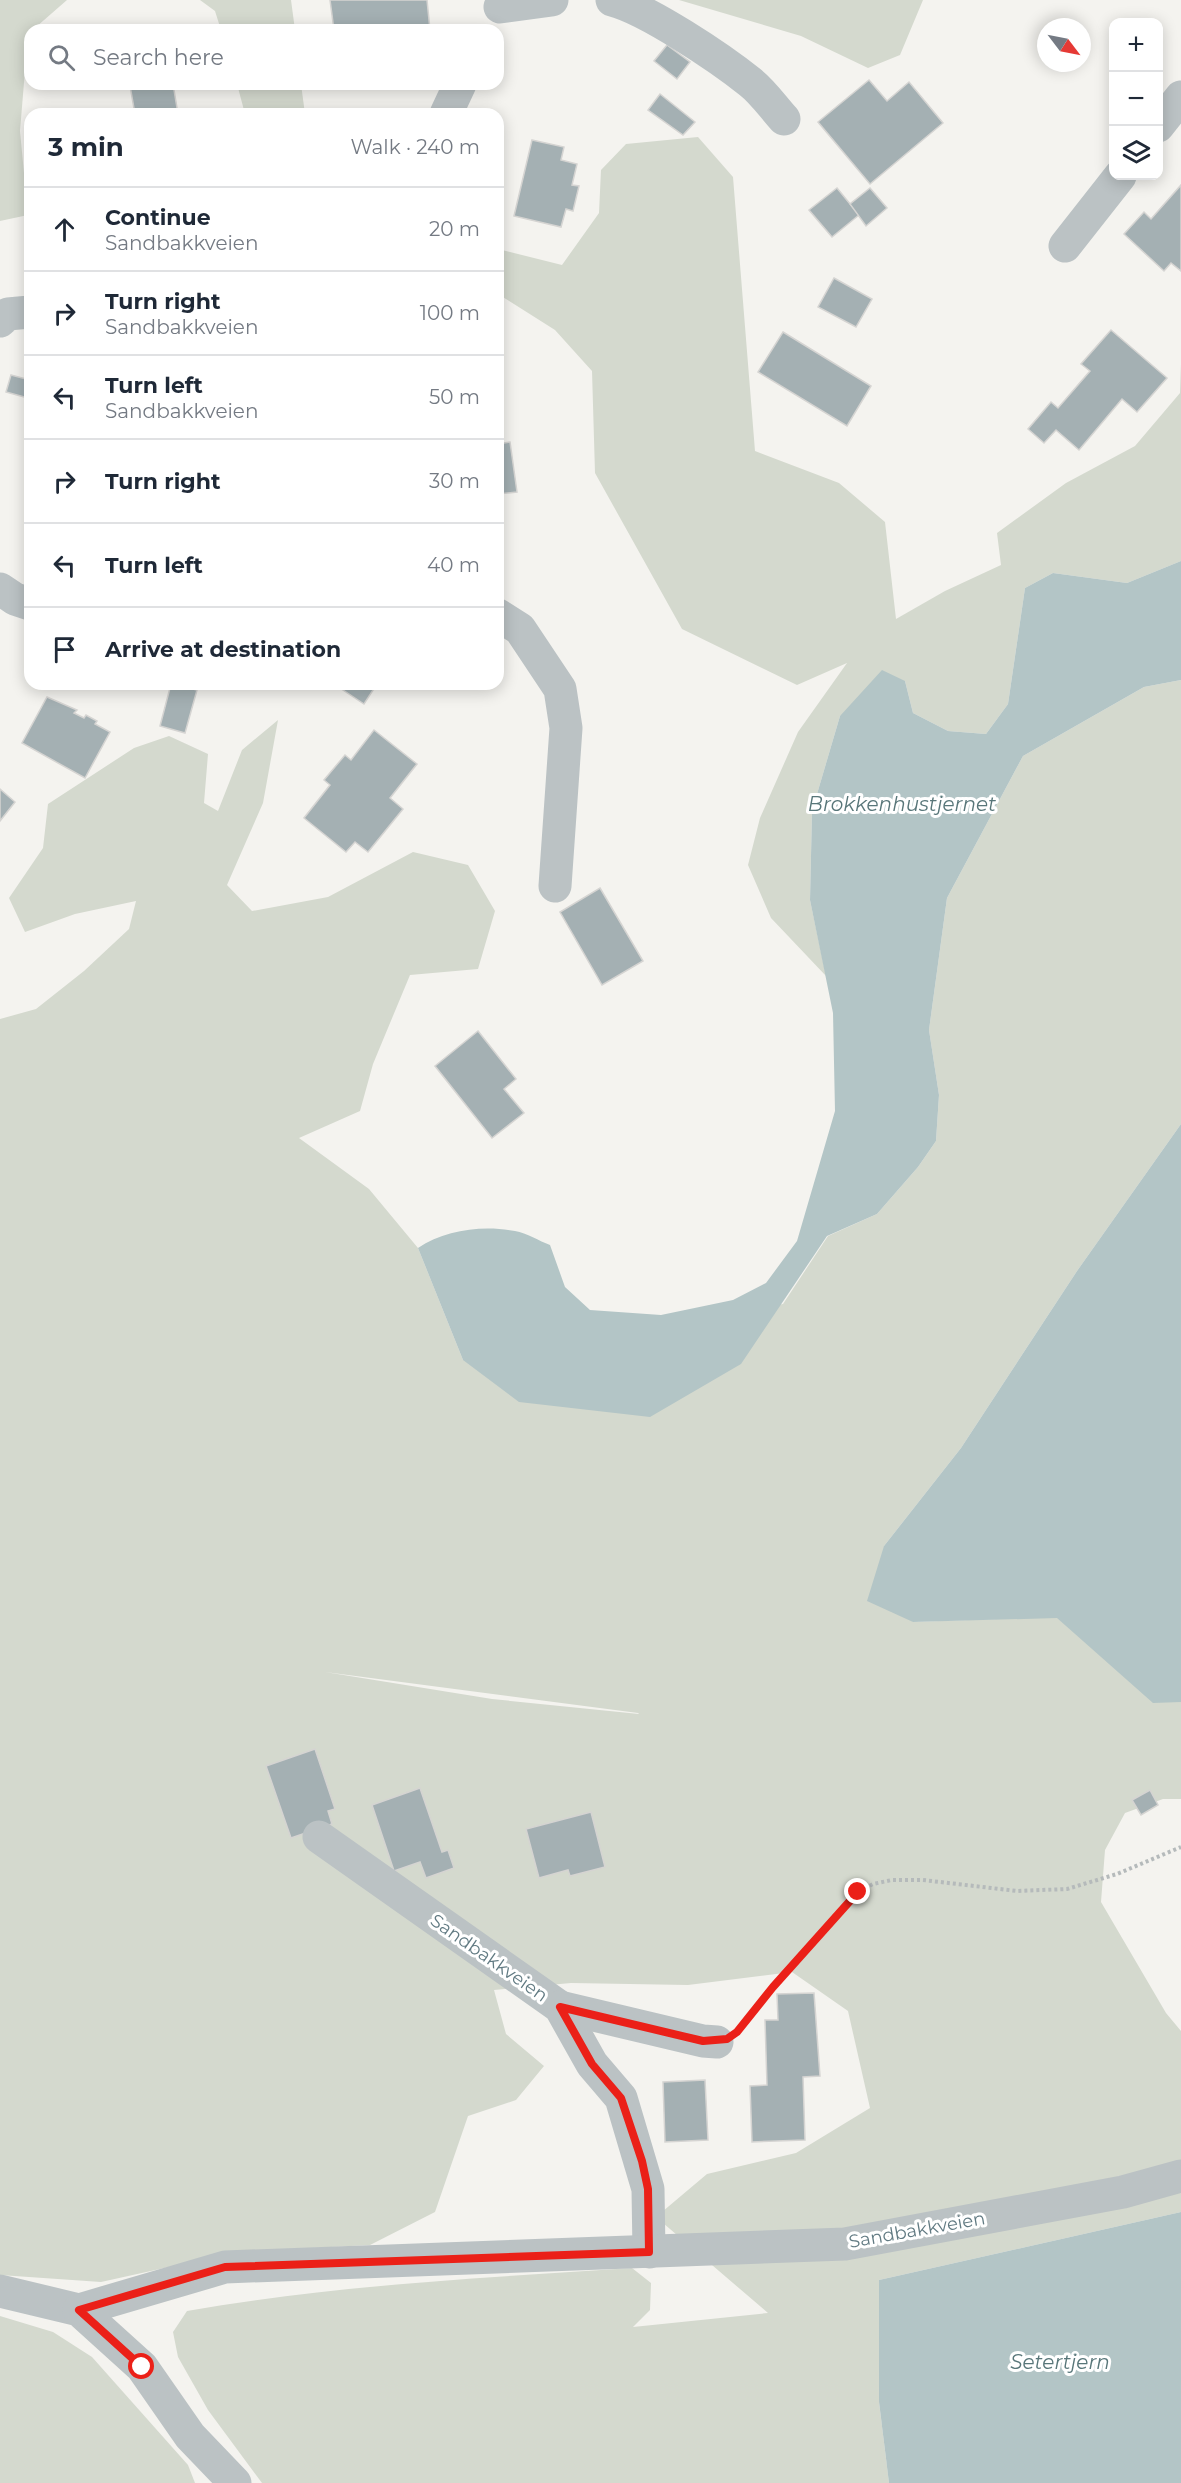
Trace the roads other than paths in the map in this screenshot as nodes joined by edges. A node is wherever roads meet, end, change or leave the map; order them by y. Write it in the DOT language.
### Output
graph roads {
  1 [pos="552,0"];
  2 [pos="612,0"];
  3 [pos="497,12"];
  4 [pos="457,90"];
  5 [pos="1181,97"];
  6 [pos="449,108"];
  7 [pos="784,119"];
  8 [pos="1163,120"];
  9 [pos="1117,180"];
  10 [pos="1065,246"];
  11 [pos="0,589"];
  12 [pos="24,602"];
  13 [pos="504,619"];
  14 [pos="555,886"];
  15 [pos="319,1837"];
  16 [pos="560,2007"];
  17 [pos="717,2042"];
  18 [pos="1181,2176"];
  19 [pos="649,2252"];
  20 [pos="0,2292"];
  21 [pos="79,2310"];
  22 [pos="235,2483"];
  1 -- 3 [label="street"];
  2 -- 7 [label="street"];
  4 -- 6 [label="street"];
  5 -- 8 [label="street"];
  9 -- 10 [label="street"];
  11 -- 12 [label="street"];
  13 -- 14 [label="street"];
  15 -- 16 [label="street, Sandbakkveien"];
  16 -- 17 [label="street"];
  16 -- 19 [label="street, Sandbakkveien"];
  18 -- 19 [label="street, Sandbakkveien"];
  19 -- 21 [label="street, Sandbakkveien"];
  20 -- 21 [label="street, Sandbakkveien"];
  21 -- 22 [label="street, Sandbakkveien"];
}
